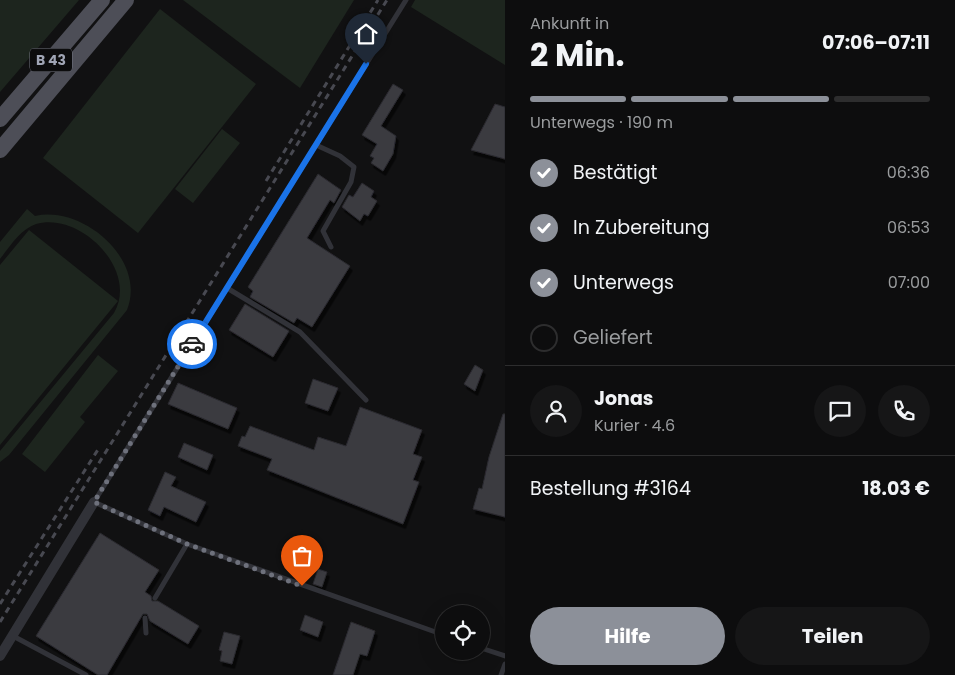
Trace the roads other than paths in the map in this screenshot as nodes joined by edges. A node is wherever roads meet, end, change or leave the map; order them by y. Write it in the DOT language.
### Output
graph roads {
  1 [pos="102,0"];
  2 [pos="126,0"];
  3 [pos="406,0"];
  4 [pos="0,119"];
  5 [pos="316,145"];
  6 [pos="0,150"];
  7 [pos="331,247"];
  8 [pos="227,288"];
  9 [pos="366,400"];
  10 [pos="94,502"];
  11 [pos="187,544"];
  12 [pos="155,598"];
  13 [pos="145,618"];
  14 [pos="435,632"];
  15 [pos="146,633"];
  16 [pos="12,636"];
  17 [pos="490,651"];
  18 [pos="0,656"];
  19 [pos="505,656"];
  20 [pos="505,664"];
  21 [pos="86,675"];
  22 [pos="501,675"];
  1 -- 4 [label="main road, B 43"];
  2 -- 6 [label="main road, B 43"];
  3 -- 5 [label="lane"];
  5 -- 7 [label="lane"];
  5 -- 8 [label="lane"];
  8 -- 9 [label="lane"];
  8 -- 10 [label="lane"];
  10 -- 11 [label="lane"];
  10 -- 16 [label="street"];
  11 -- 12 [label="lane"];
  11 -- 14 [label="lane"];
  13 -- 15 [label="lane"];
  16 -- 18 [label="street"];
  16 -- 21 [label="lane"];
  17 -- 19 [label="lane"];
  20 -- 22 [label="lane"];
}
